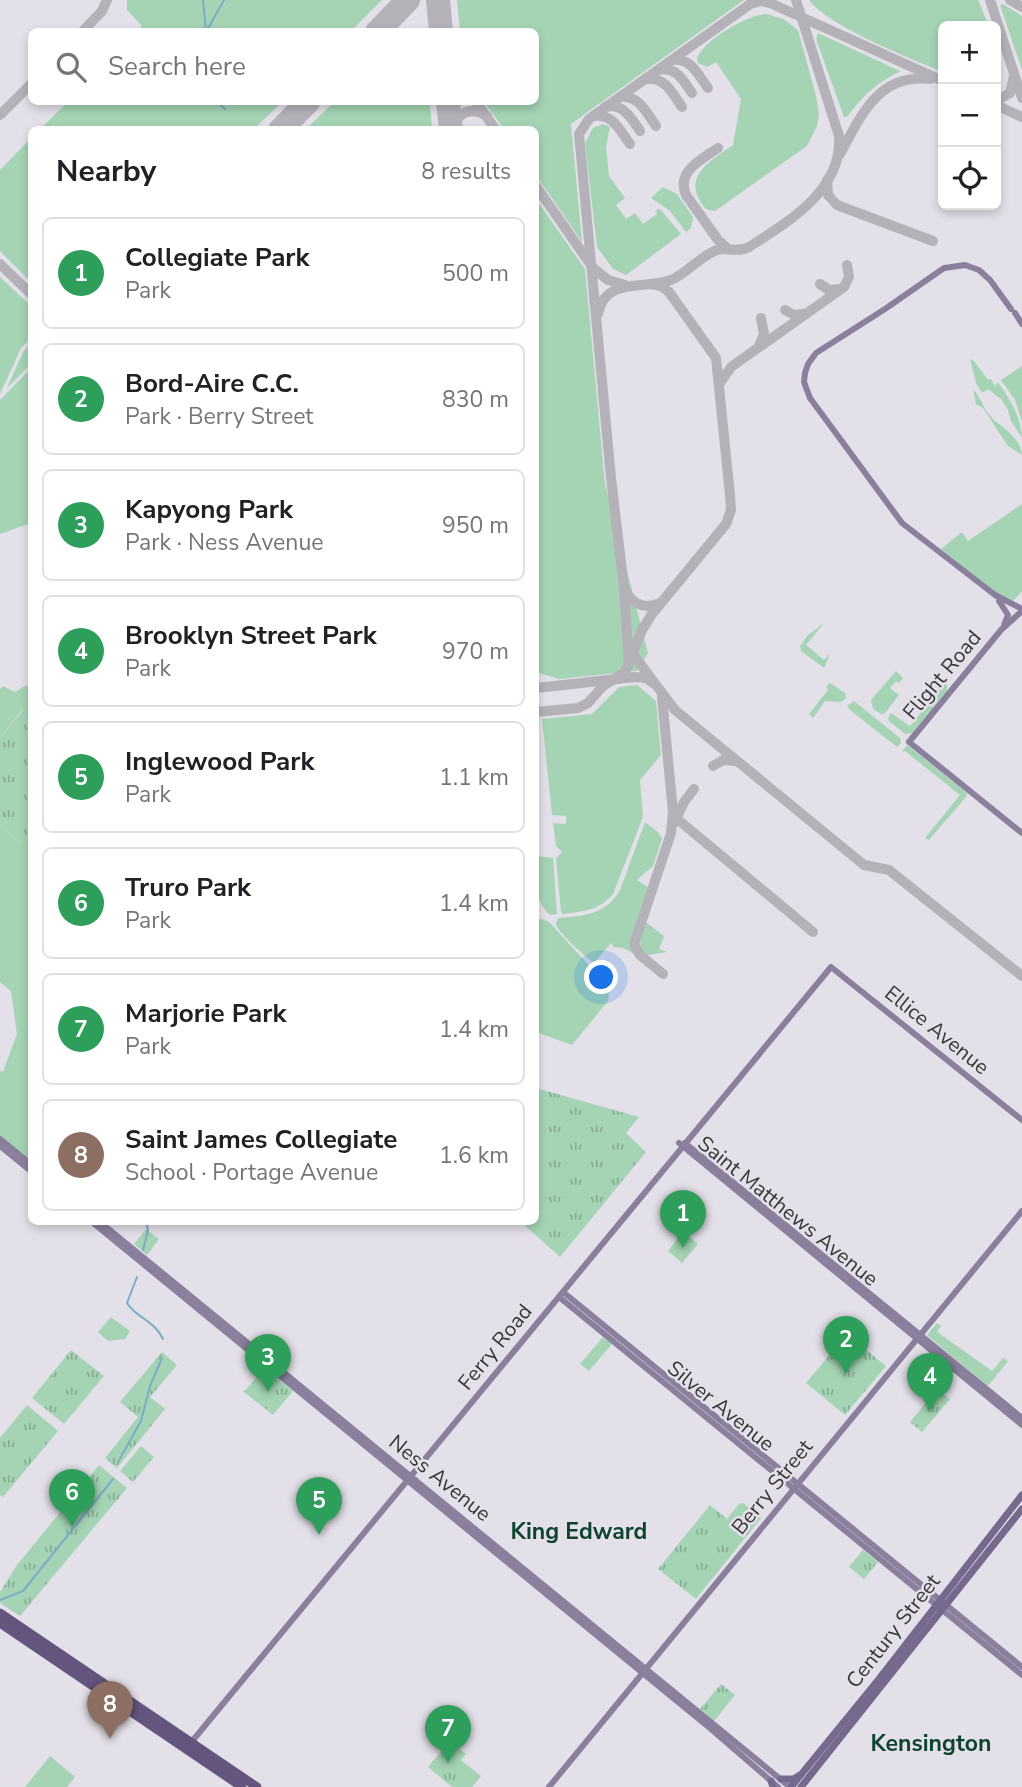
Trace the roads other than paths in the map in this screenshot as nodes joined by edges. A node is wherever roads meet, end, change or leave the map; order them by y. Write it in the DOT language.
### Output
graph roads {
  1 [pos="1022,324"];
  2 [pos="995,596"];
  3 [pos="1022,610"];
  4 [pos="1001,630"];
  5 [pos="1022,832"];
  6 [pos="831,967"];
  7 [pos="1022,1120"];
  8 [pos="0,1139"];
  9 [pos="685,1145"];
  10 [pos="0,1146"];
  11 [pos="28,1162"];
  12 [pos="28,1169"];
  13 [pos="1022,1211"];
  14 [pos="96,1225"];
  15 [pos="104,1225"];
  16 [pos="561,1294"];
  17 [pos="918,1337"];
  18 [pos="1022,1418"];
  19 [pos="1022,1426"];
  20 [pos="412,1476"];
  21 [pos="796,1485"];
  22 [pos="1022,1495"];
  23 [pos="1022,1509"];
  24 [pos="941,1604"];
  25 [pos="0,1613"];
  26 [pos="0,1623"];
  27 [pos="1022,1667"];
  28 [pos="644,1671"];
  29 [pos="1022,1675"];
  30 [pos="189,1746"];
  31 [pos="804,1777"];
  32 [pos="776,1784"];
  33 [pos="242,1787"];
  34 [pos="257,1787"];
  35 [pos="549,1787"];
  36 [pos="791,1787"];
  37 [pos="803,1787"];
  1 -- 2 [label="main road"];
  2 -- 3 [label="main road"];
  2 -- 4 [label="main road"];
  3 -- 4 [label="main road, Flight Road"];
  4 -- 5 [label="main road, Flight Road"];
  6 -- 7 [label="main road, Ellice Avenue"];
  6 -- 9 [label="main road, Ferry Road"];
  8 -- 11 [label="main road"];
  9 -- 16 [label="main road, Ferry Road"];
  9 -- 17 [label="main road, Saint Matthews Avenue"];
  10 -- 12 [label="main road"];
  13 -- 17 [label="main road, Berry Street"];
  14 -- 20 [label="main road, Ness Avenue"];
  15 -- 20 [label="main road, Ness Avenue"];
  16 -- 20 [label="main road, Ferry Road"];
  16 -- 21 [label="main road, Silver Avenue"];
  17 -- 18 [label="main road, Saint Matthews Avenue"];
  17 -- 19 [label="main road, Saint Matthews Avenue"];
  17 -- 21 [label="main road, Berry Street"];
  20 -- 28 [label="main road, Ness Avenue"];
  20 -- 30 [label="main road, Ferry Road"];
  21 -- 24 [label="main road, Silver Avenue"];
  21 -- 28 [label="main road, Berry Street"];
  22 -- 24 [label="main road, Century Street"];
  23 -- 24 [label="main road, Century Street"];
  24 -- 27 [label="main road, Silver Avenue"];
  24 -- 29 [label="main road, Silver Avenue"];
  24 -- 31 [label="main road, Century Street"];
  25 -- 30 [label="highway"];
  26 -- 30 [label="highway"];
  28 -- 32 [label="main road, Ness Avenue"];
  28 -- 35 [label="main road, Berry Street"];
  30 -- 33 [label="highway"];
  30 -- 34 [label="highway"];
  31 -- 32 [label="main road"];
  31 -- 36 [label="main road, Century Street"];
  31 -- 37 [label="main road"];
  32 -- 36 [label="main road, Ness Avenue"];
}
